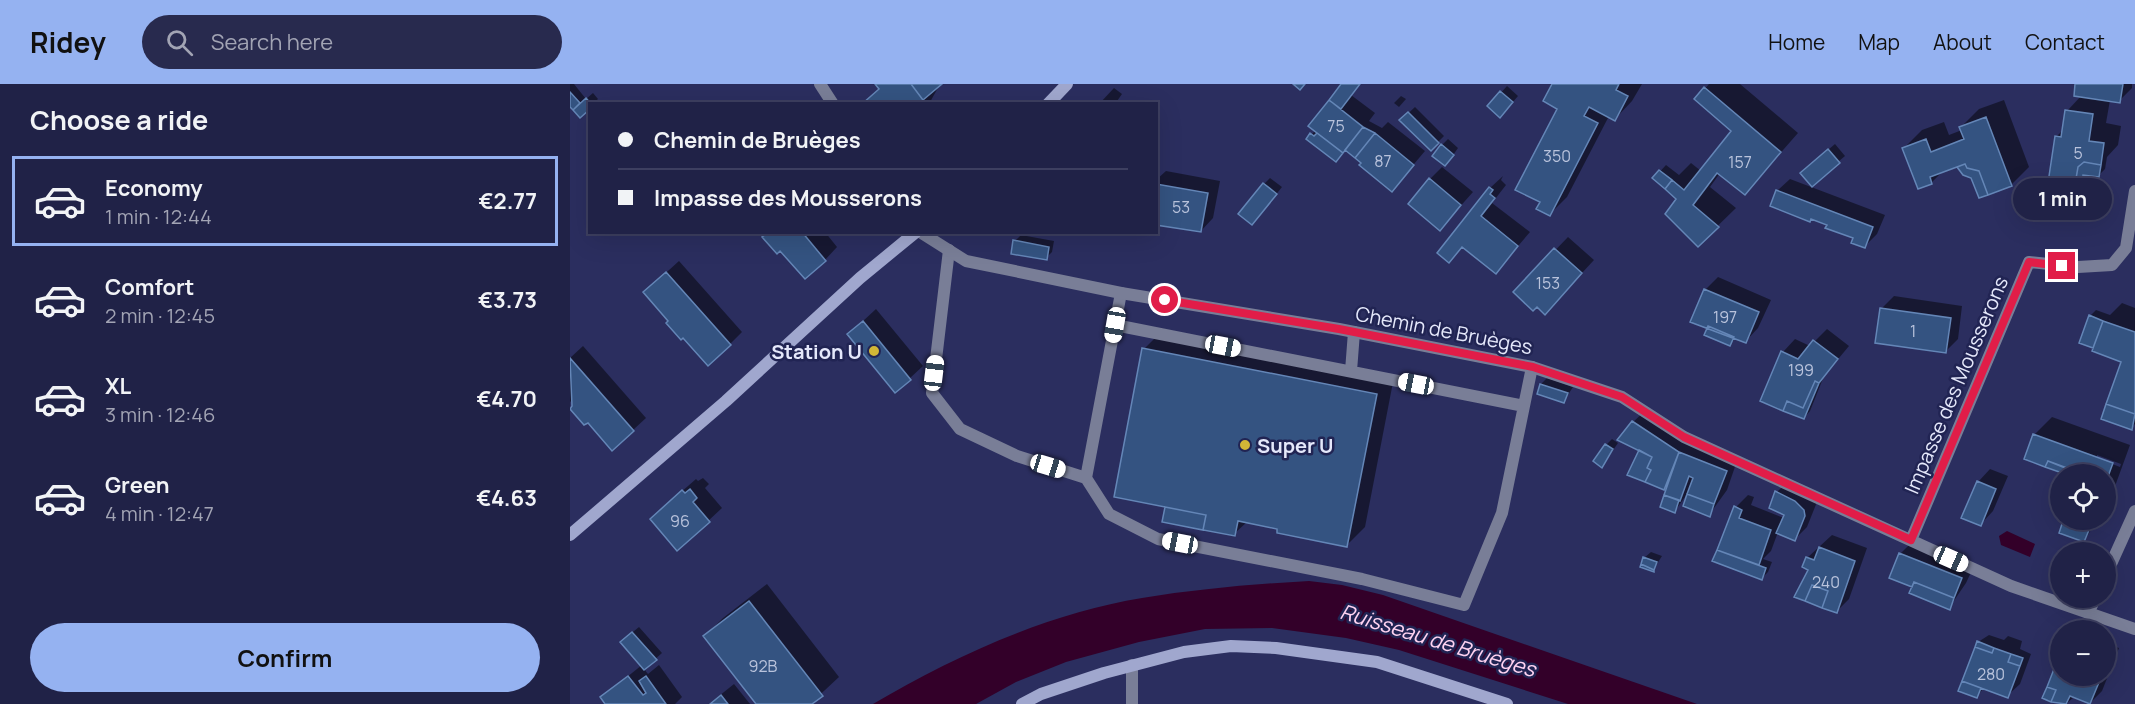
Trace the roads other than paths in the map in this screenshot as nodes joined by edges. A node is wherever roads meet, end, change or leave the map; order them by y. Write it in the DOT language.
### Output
graph roads {
  1 [pos="820,84"];
  2 [pos="1067,84"];
  3 [pos="832,102"];
  4 [pos="1050,102"];
  5 [pos="2135,191"];
  6 [pos="915,234"];
  7 [pos="921,234"];
  8 [pos="949,250"];
  9 [pos="1121,293"];
  10 [pos="1115,325"];
  11 [pos="1354,332"];
  12 [pos="1533,367"];
  13 [pos="1352,371"];
  14 [pos="1524,406"];
  15 [pos="1086,477"];
  16 [pos="2135,512"];
  17 [pos="583,524"];
  18 [pos="570,525"];
  19 [pos="570,535"];
  20 [pos="1911,540"];
  21 [pos="2116,553"];
  22 [pos="2090,608"];
  23 [pos="2088,613"];
  24 [pos="2135,629"];
  25 [pos="1132,665"];
  26 [pos="1022,704"];
  27 [pos="1132,704"];
  28 [pos="1507,704"];
  1 -- 3 [label="street"];
  2 -- 4 [label="street"];
  5 -- 20 [label="street, Impasse des Mousserons"];
  6 -- 17 [label="street"];
  7 -- 8 [label="street, Chemin de Bruèges"];
  8 -- 9 [label="street, Chemin de Bruèges"];
  8 -- 15 [label="street"];
  9 -- 10 [label="street"];
  9 -- 11 [label="street, Chemin de Bruèges"];
  10 -- 13 [label="street"];
  10 -- 15 [label="street"];
  11 -- 12 [label="street, Chemin de Bruèges"];
  11 -- 13 [label="street"];
  12 -- 14 [label="street"];
  12 -- 20 [label="street, Chemin de Bruèges"];
  13 -- 14 [label="street"];
  14 -- 15 [label="street"];
  16 -- 21 [label="street"];
  17 -- 18 [label="street"];
  17 -- 19 [label="street"];
  20 -- 23 [label="street, Chemin de Bruèges"];
  22 -- 23 [label="street"];
  23 -- 24 [label="street, Chemin de Bruèges"];
  25 -- 26 [label="street"];
  25 -- 27 [label="street"];
  25 -- 28 [label="street"];
}
